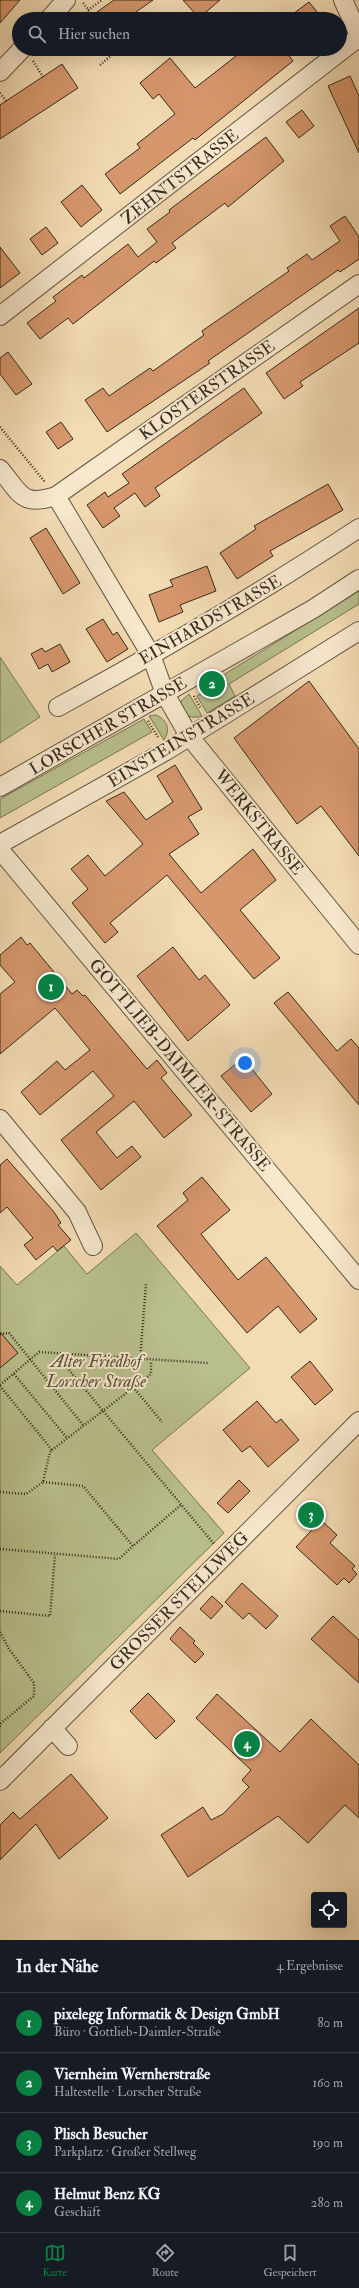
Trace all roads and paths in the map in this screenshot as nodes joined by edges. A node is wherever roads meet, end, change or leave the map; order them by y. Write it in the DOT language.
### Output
graph roads {
  1 [pos="66,0"];
  2 [pos="80,0"];
  3 [pos="102,0"];
  4 [pos="343,0"];
  5 [pos="88,10"];
  6 [pos="55,12"];
  7 [pos="359,36"];
  8 [pos="347,45"];
  9 [pos="15,56"];
  10 [pos="111,56"];
  11 [pos="333,56"];
  12 [pos="100,65"];
  13 [pos="0,72"];
  14 [pos="0,93"];
  15 [pos="6,101"];
  16 [pos="359,284"];
  17 [pos="0,316"];
  18 [pos="0,427"];
  19 [pos="0,469"];
  20 [pos="56,496"];
  21 [pos="359,528"];
  22 [pos="359,579"];
  23 [pos="359,631"];
  24 [pos="151,655"];
  25 [pos="199,691"];
  26 [pos="165,694"];
  27 [pos="58,706"];
  28 [pos="144,714"];
  29 [pos="210,723"];
  30 [pos="189,736"];
  31 [pos="166,751"];
  32 [pos="0,788"];
  33 [pos="0,844"];
  34 [pos="0,850"];
  35 [pos="359,945"];
  36 [pos="0,1119"];
  37 [pos="93,1246"];
  38 [pos="359,1280"];
  39 [pos="146,1284"];
  40 [pos="0,1334"];
  41 [pos="59,1355"];
  42 [pos="30,1360"];
  43 [pos="140,1360"];
  44 [pos="151,1361"];
  45 [pos="208,1363"];
  46 [pos="14,1374"];
  47 [pos="0,1386"];
  48 [pos="132,1388"];
  49 [pos="104,1409"];
  50 [pos="359,1421"];
  51 [pos="162,1422"];
  52 [pos="83,1425"];
  53 [pos="68,1438"];
  54 [pos="52,1450"];
  55 [pos="43,1482"];
  56 [pos="0,1492"];
  57 [pos="182,1504"];
  58 [pos="133,1546"];
  59 [pos="0,1549"];
  60 [pos="55,1555"];
  61 [pos="225,1556"];
  62 [pos="0,1611"];
  63 [pos="0,1632"];
  64 [pos="0,1725"];
  65 [pos="52,1728"];
  66 [pos="0,1729"];
  67 [pos="68,1746"];
  68 [pos="0,1781"];
  1 -- 6 [label="street"];
  2 -- 5 [label="path"];
  3 -- 5 [label="path"];
  4 -- 7 [label="street"];
  7 -- 8 [label="street, ZEHNTSTRASSE"];
  9 -- 13 [label="street"];
  10 -- 12 [label="path"];
  11 -- 17 [label="street, ZEHNTSTRASSE"];
  14 -- 15 [label="path"];
  16 -- 20 [label="street, KLOSTERSTRASSE"];
  18 -- 20 [label="path"];
  19 -- 20 [label="street"];
  20 -- 24 [label="street, WERKSTRASSE"];
  21 -- 24 [label="street, EINHARDSTRASSE"];
  22 -- 26 [label="street, LORSCHER STRASSE"];
  23 -- 29 [label="street, EINSTEINSTRASSE"];
  24 -- 26 [label="street, WERKSTRASSE"];
  24 -- 27 [label="street, EINHARDSTRASSE"];
  25 -- 29 [label="path"];
  26 -- 30 [label="street, WERKSTRASSE"];
  26 -- 32 [label="street, LORSCHER STRASSE"];
  28 -- 31 [label="path"];
  29 -- 30 [label="street, EINSTEINSTRASSE"];
  30 -- 31 [label="street, EINSTEINSTRASSE"];
  30 -- 35 [label="street, WERKSTRASSE"];
  31 -- 33 [label="street, EINSTEINSTRASSE"];
  34 -- 38 [label="street, GOTTLIEB-DAIMLER-STRASSE"];
  36 -- 37 [label="street"];
  39 -- 43 [label="path"];
  40 -- 42 [label="path"];
  41 -- 42 [label="path"];
  41 -- 43 [label="path"];
  41 -- 49 [label="path"];
  42 -- 46 [label="path"];
  42 -- 52 [label="path"];
  43 -- 44 [label="path"];
  44 -- 45 [label="path"];
  44 -- 48 [label="path"];
  46 -- 47 [label="path"];
  46 -- 53 [label="path"];
  47 -- 54 [label="path"];
  48 -- 49 [label="path"];
  48 -- 51 [label="path"];
  49 -- 52 [label="path"];
  49 -- 57 [label="path"];
  50 -- 61 [label="street, GROSSER STELLWEG"];
  52 -- 53 [label="path"];
  53 -- 54 [label="path"];
  54 -- 55 [label="path"];
  55 -- 56 [label="path"];
  55 -- 58 [label="path"];
  57 -- 58 [label="path"];
  57 -- 61 [label="path"];
  58 -- 60 [label="path"];
  59 -- 60 [label="path"];
  60 -- 62 [label="path"];
  61 -- 65 [label="street, GROSSER STELLWEG"];
  63 -- 64 [label="path"];
  64 -- 66 [label="path"];
  65 -- 67 [label="street"];
  65 -- 68 [label="street, GROSSER STELLWEG"];
}
